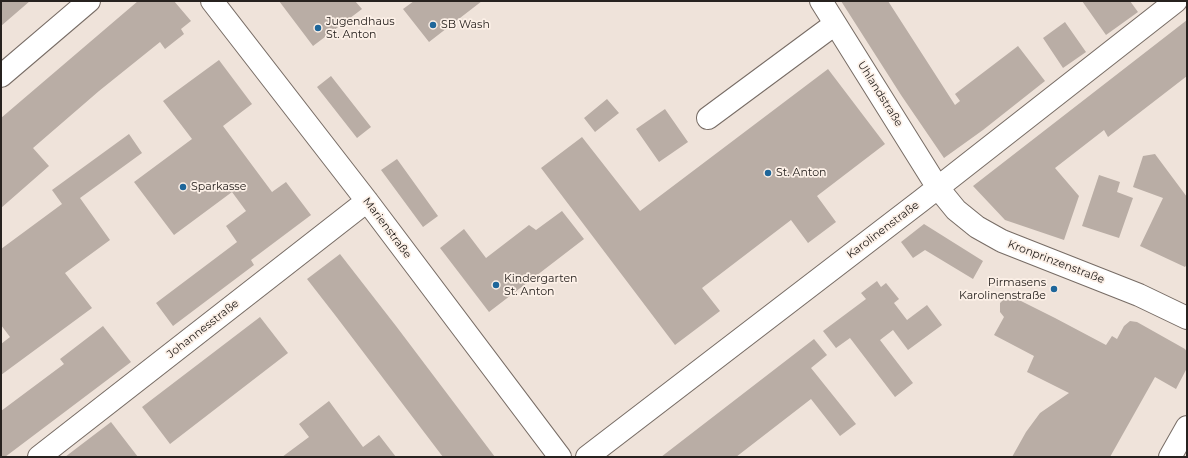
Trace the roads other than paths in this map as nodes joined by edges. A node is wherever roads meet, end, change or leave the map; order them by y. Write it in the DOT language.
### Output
graph roads {
  1 [pos="89,1"];
  2 [pos="212,1"];
  3 [pos="821,1"];
  4 [pos="1163,5"];
  5 [pos="835,24"];
  6 [pos="1,76"];
  7 [pos="708,118"];
  8 [pos="938,188"];
  9 [pos="367,201"];
  10 [pos="1187,318"];
  11 [pos="1187,427"];
  12 [pos="39,457"];
  13 [pos="560,457"];
  14 [pos="587,457"];
  15 [pos="1170,457"];
  1 -- 6 [label="street"];
  2 -- 9 [label="street, Marienstraße"];
  3 -- 5 [label="street, Uhlandstraße"];
  4 -- 8 [label="street, Karolinenstraße"];
  5 -- 7 [label="street"];
  5 -- 8 [label="street, Uhlandstraße"];
  8 -- 10 [label="street, Kronprinzenstraße"];
  8 -- 14 [label="street, Karolinenstraße"];
  9 -- 12 [label="street, Johannesstraße"];
  9 -- 13 [label="street, Marienstraße"];
  11 -- 15 [label="street"];
}
